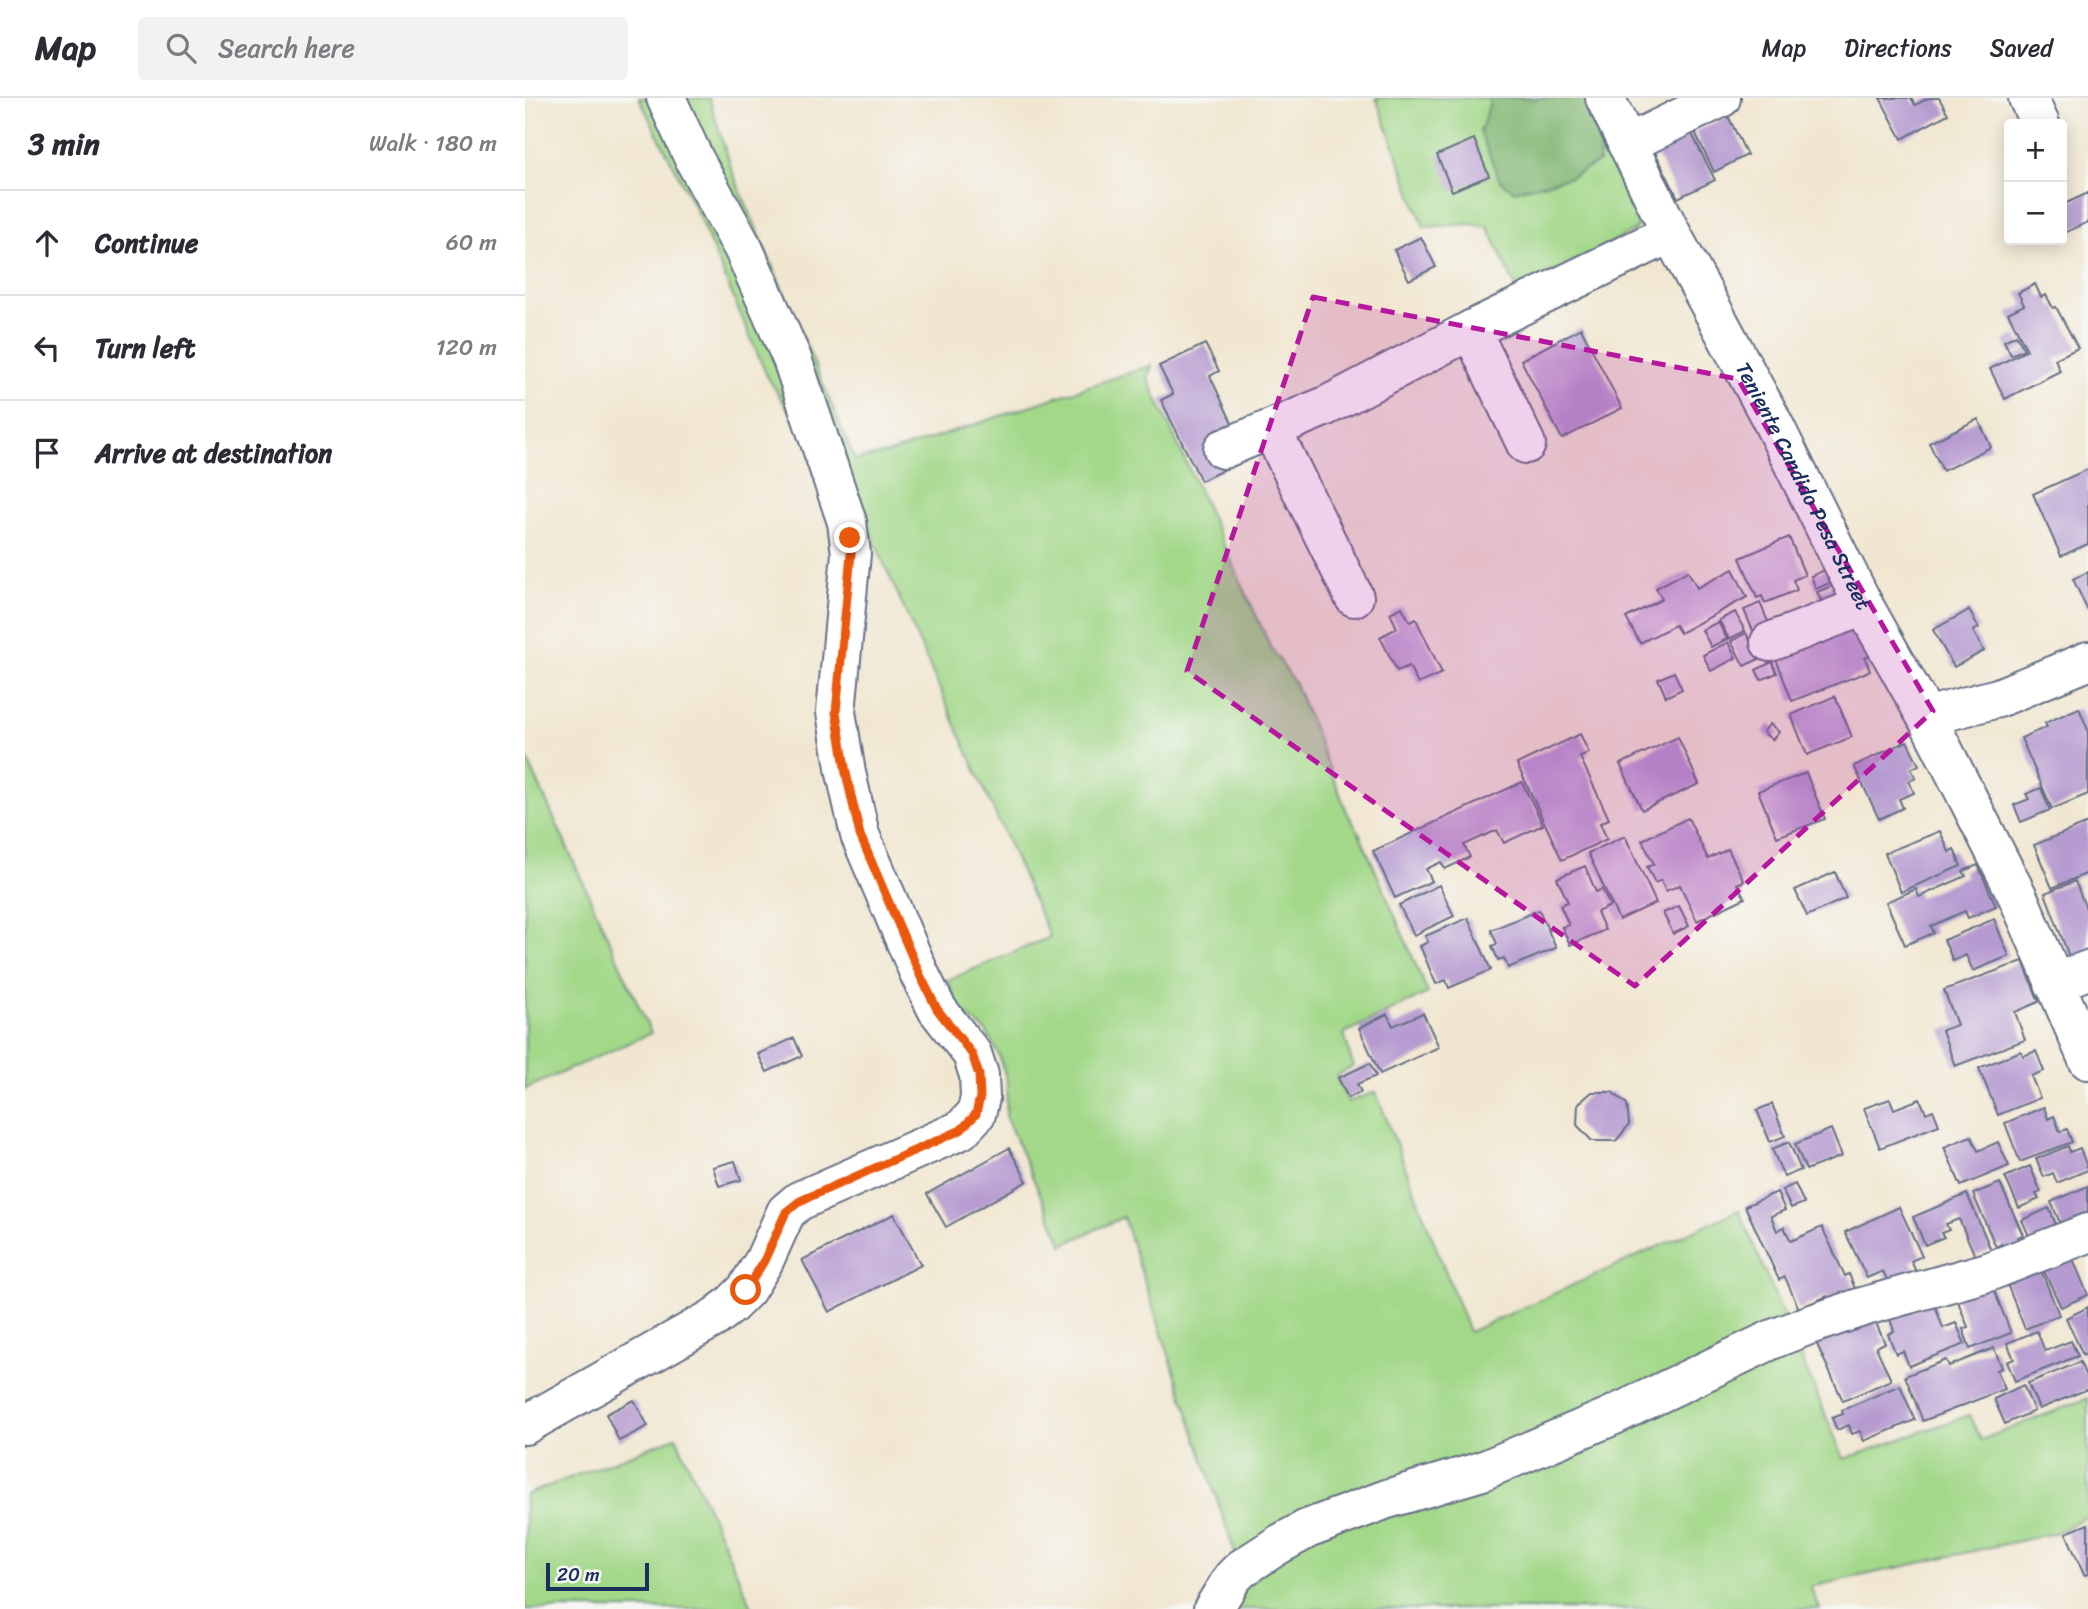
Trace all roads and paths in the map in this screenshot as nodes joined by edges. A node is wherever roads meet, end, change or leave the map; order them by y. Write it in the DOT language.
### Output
graph roads {
  1 [pos="666,98"];
  2 [pos="1605,98"];
  3 [pos="1721,98"];
  4 [pos="2028,98"];
  5 [pos="2038,119"];
  6 [pos="1627,144"];
  7 [pos="1671,233"];
  8 [pos="1471,330"];
  9 [pos="1272,429"];
  10 [pos="1526,444"];
  11 [pos="1223,449"];
  12 [pos="1353,597"];
  13 [pos="1864,606"];
  14 [pos="1770,642"];
  15 [pos="2088,662"];
  16 [pos="1927,720"];
  17 [pos="2071,976"];
  18 [pos="2088,1060"];
  19 [pos="2088,1233"];
  20 [pos="525,1424"];
  21 [pos="1213,1609"];
  1 -- 20 [label="street"];
  2 -- 6 [label="street, Teniente Candido Pesa Street"];
  3 -- 6 [label="street"];
  4 -- 5 [label="street"];
  6 -- 7 [label="street, Teniente Candido Pesa Street"];
  7 -- 8 [label="street"];
  7 -- 13 [label="street, Teniente Candido Pesa Street"];
  8 -- 9 [label="street"];
  8 -- 10 [label="street"];
  9 -- 11 [label="street"];
  9 -- 12 [label="street"];
  13 -- 14 [label="street"];
  13 -- 16 [label="street, Teniente Candido Pesa Street"];
  15 -- 16 [label="street"];
  16 -- 17 [label="street, Teniente Candido Pesa Street"];
  17 -- 18 [label="street, Teniente Candido Pesa Street"];
  19 -- 21 [label="street"];
}
